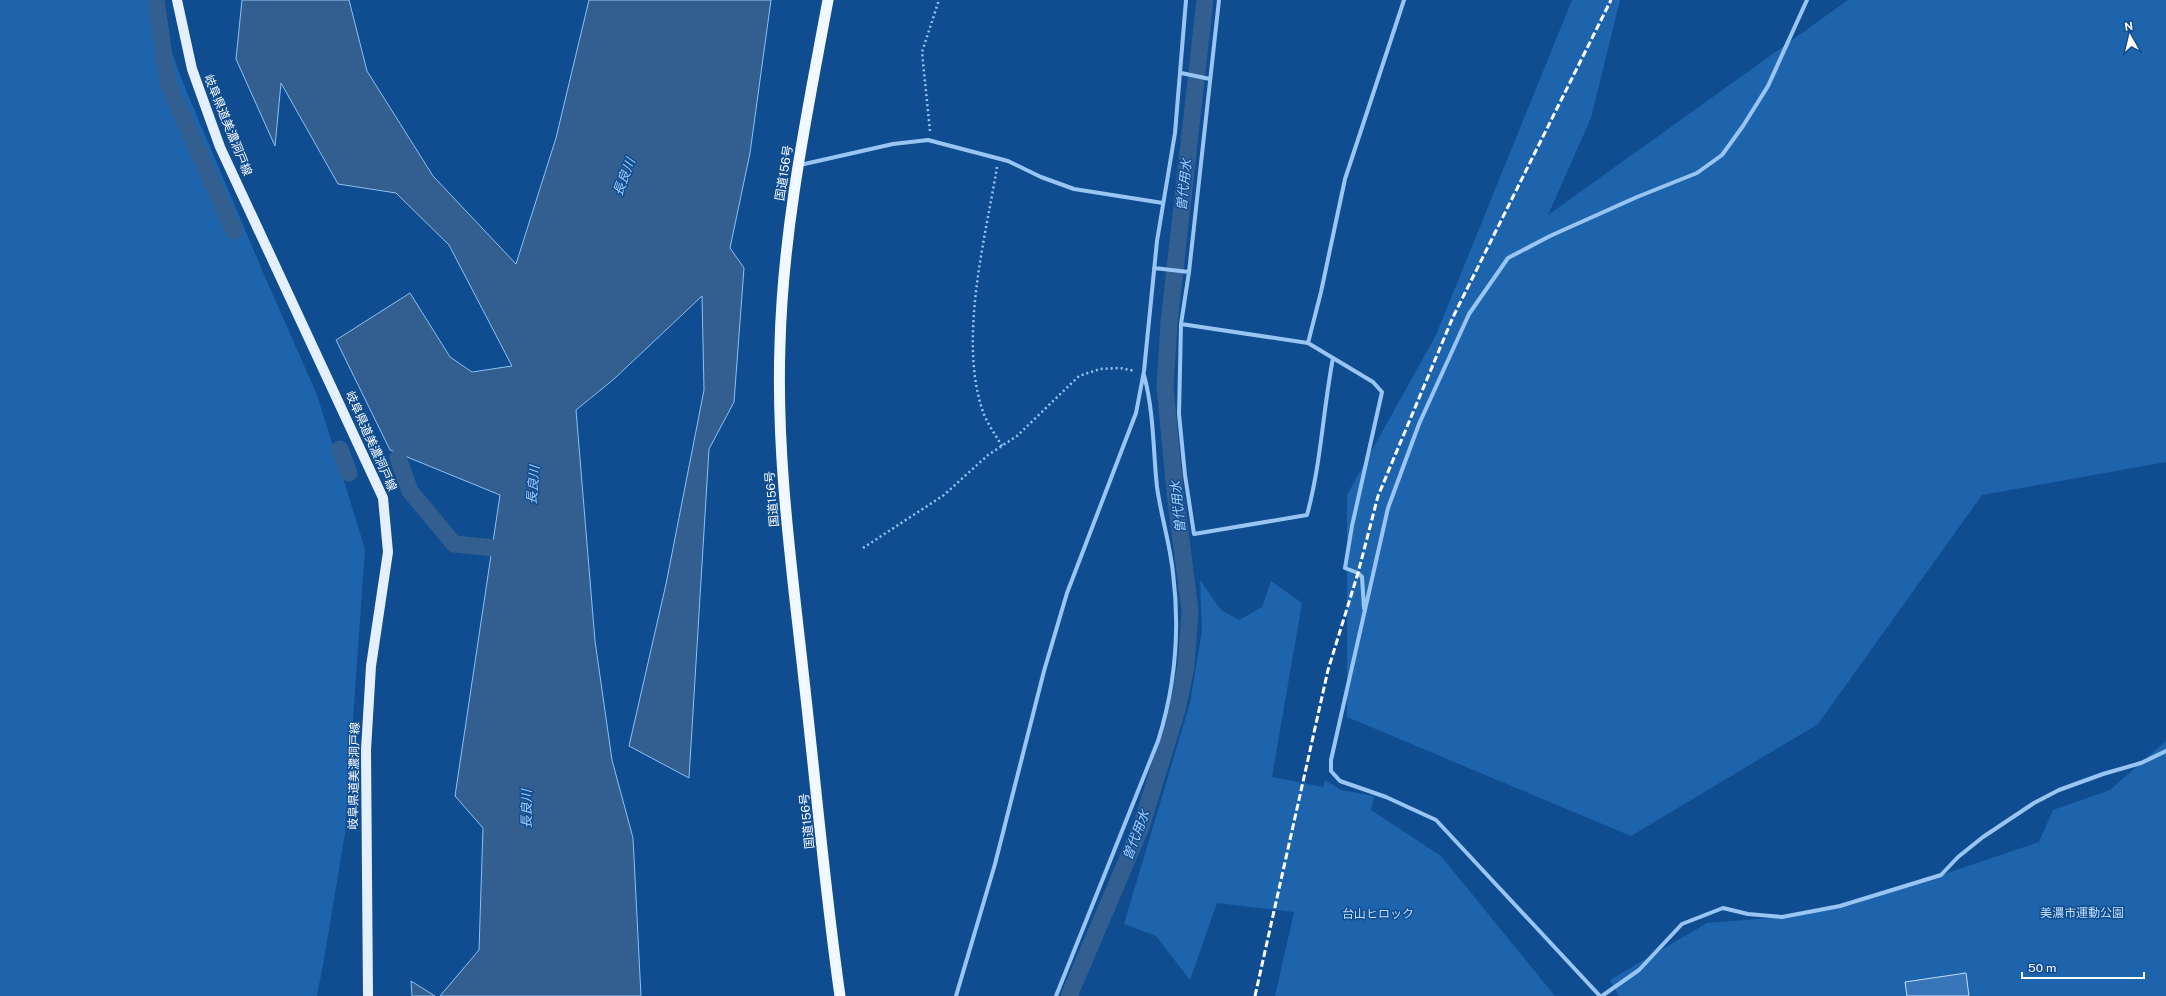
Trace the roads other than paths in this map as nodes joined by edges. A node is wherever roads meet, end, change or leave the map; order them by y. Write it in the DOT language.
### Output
graph roads {
  1 [pos="177,0"];
  2 [pos="828,0"];
  3 [pos="1186,0"];
  4 [pos="1219,0"];
  5 [pos="1404,0"];
  6 [pos="1807,0"];
  7 [pos="1181,74"];
  8 [pos="1208,78"];
  9 [pos="799,165"];
  10 [pos="1163,203"];
  11 [pos="1154,268"];
  12 [pos="1189,272"];
  13 [pos="1181,324"];
  14 [pos="1308,343"];
  15 [pos="1333,358"];
  16 [pos="1143,373"];
  17 [pos="1364,614"];
  18 [pos="2166,751"];
  19 [pos="368,996"];
  20 [pos="840,996"];
  21 [pos="956,996"];
  22 [pos="1056,996"];
  23 [pos="1601,996"];
  1 -- 19 [label="main road, 岐阜県道美濃洞戸線"];
  2 -- 9 [label="highway, 国道156号"];
  3 -- 7 [label="street"];
  4 -- 8 [label="street"];
  5 -- 14 [label="street"];
  6 -- 17 [label="street"];
  7 -- 8 [label="street"];
  7 -- 10 [label="street"];
  8 -- 12 [label="street"];
  9 -- 10 [label="street"];
  9 -- 20 [label="highway, 国道156号"];
  10 -- 11 [label="street"];
  11 -- 12 [label="street"];
  11 -- 16 [label="street"];
  12 -- 13 [label="street"];
  13 -- 14 [label="street"];
  13 -- 15 [label="street"];
  14 -- 15 [label="street"];
  15 -- 17 [label="street"];
  16 -- 21 [label="street"];
  16 -- 22 [label="street"];
  17 -- 23 [label="street"];
  18 -- 23 [label="street"];
}
